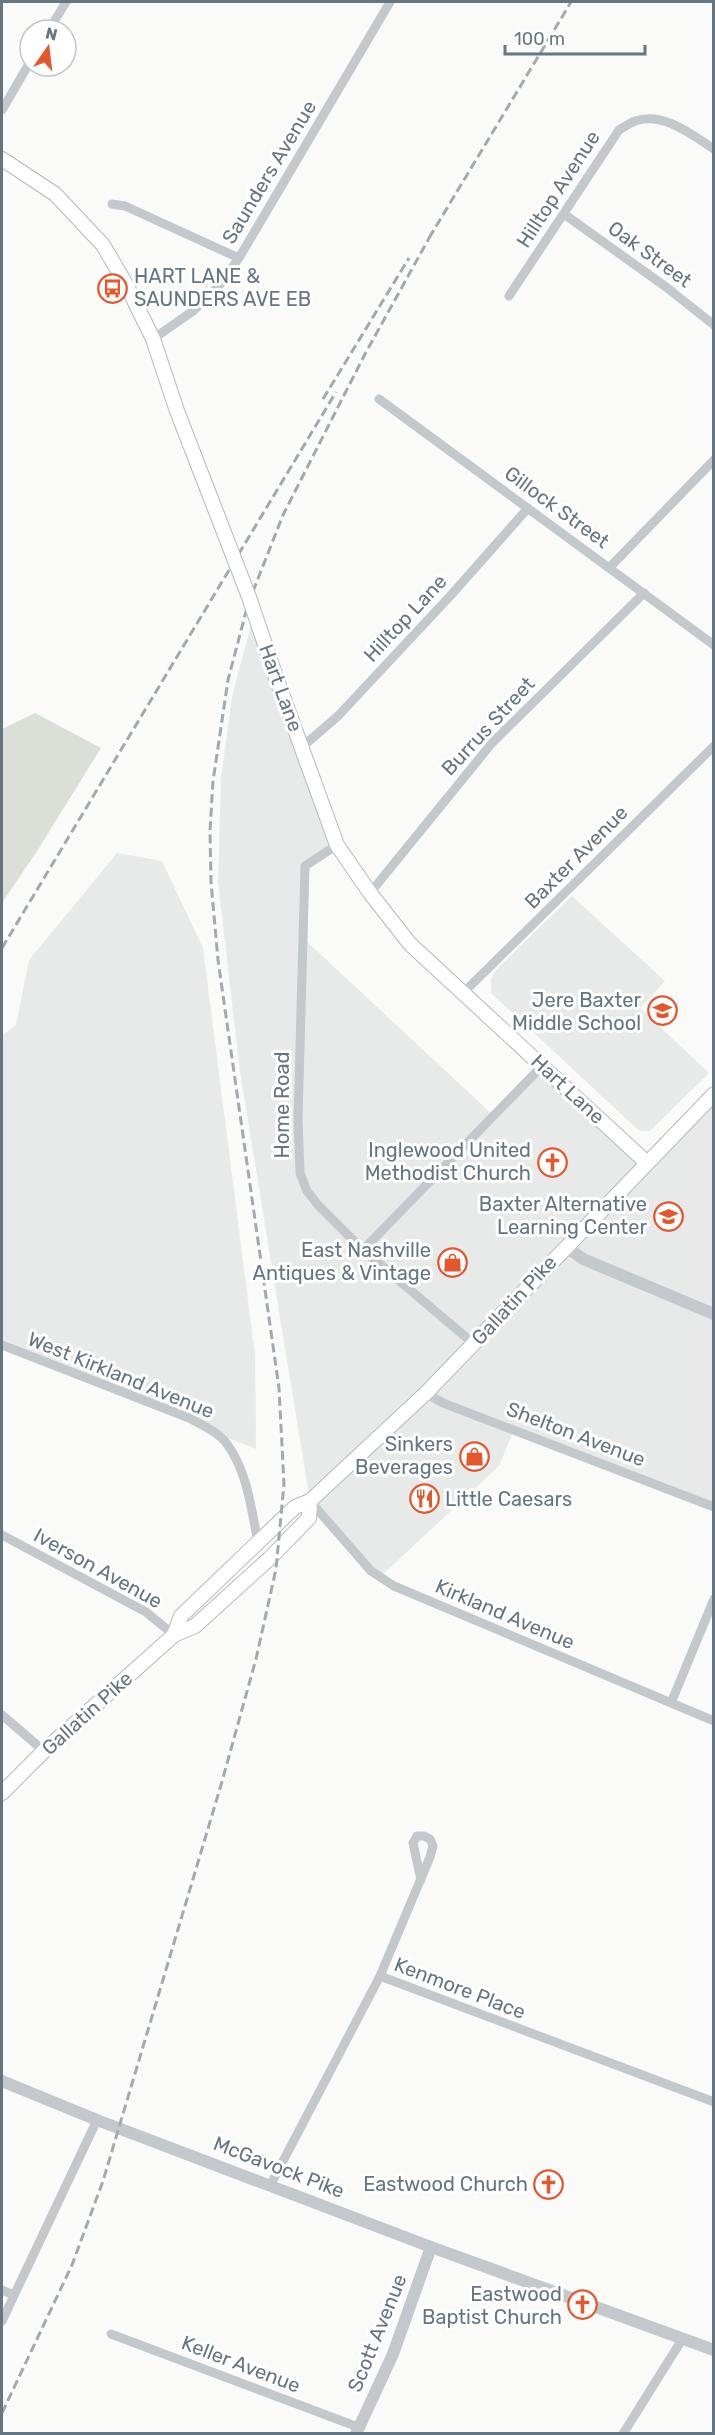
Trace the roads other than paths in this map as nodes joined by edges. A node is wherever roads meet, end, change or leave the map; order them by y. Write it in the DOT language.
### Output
graph roads {
  1 [pos="66,2"];
  2 [pos="390,2"];
  3 [pos="56,18"];
  4 [pos="21,78"];
  5 [pos="2,110"];
  6 [pos="714,149"];
  7 [pos="2,159"];
  8 [pos="112,204"];
  9 [pos="564,214"];
  10 [pos="239,258"];
  11 [pos="509,296"];
  12 [pos="714,325"];
  13 [pos="153,339"];
  14 [pos="380,399"];
  15 [pos="714,460"];
  16 [pos="528,508"];
  17 [pos="609,568"];
  18 [pos="644,593"];
  19 [pos="714,645"];
  20 [pos="714,746"];
  21 [pos="302,747"];
  22 [pos="338,845"];
  23 [pos="370,893"];
  24 [pos="463,993"];
  25 [pos="543,1065"];
  26 [pos="713,1095"];
  27 [pos="647,1163"];
  28 [pos="565,1246"];
  29 [pos="363,1250"];
  30 [pos="714,1314"];
  31 [pos="474,1344"];
  32 [pos="2,1345"];
  33 [pos="426,1393"];
  34 [pos="310,1501"];
  35 [pos="714,1507"];
  36 [pos="2,1535"];
  37 [pos="258,1542"];
  38 [pos="714,1599"];
  39 [pos="174,1635"];
  40 [pos="670,1703"];
  41 [pos="2,1715"];
  42 [pos="714,1721"];
  43 [pos="44,1751"];
  44 [pos="2,1793"];
  45 [pos="421,1880"];
  46 [pos="380,1976"];
  47 [pos="2,2081"];
  48 [pos="714,2102"];
  49 [pos="97,2120"];
  50 [pos="271,2184"];
  51 [pos="431,2247"];
  52 [pos="2,2290"];
  53 [pos="14,2295"];
  54 [pos="2,2321"];
  55 [pos="111,2334"];
  56 [pos="682,2338"];
  57 [pos="714,2350"];
  58 [pos="357,2430"];
  59 [pos="623,2433"];
  1 -- 3 [label="street"];
  2 -- 10 [label="street, Saunders Avenue"];
  4 -- 5 [label="street"];
  6 -- 9 [label="street, Hilltop Avenue"];
  7 -- 13 [label="main road, Hart Lane"];
  8 -- 10 [label="street"];
  9 -- 11 [label="street, Hilltop Avenue"];
  9 -- 12 [label="street, Oak Street"];
  10 -- 13 [label="street, Saunders Avenue"];
  13 -- 21 [label="main road, Hart Lane, bridge"];
  14 -- 16 [label="street, Gillock Street"];
  15 -- 17 [label="street"];
  16 -- 17 [label="street, Gillock Street"];
  16 -- 21 [label="street, Hilltop Lane"];
  17 -- 18 [label="street, Gillock Street"];
  18 -- 19 [label="street, Gillock Street"];
  18 -- 23 [label="street, Burrus Street"];
  20 -- 24 [label="street, Baxter Avenue"];
  21 -- 22 [label="main road, Hart Lane"];
  22 -- 23 [label="main road, Hart Lane"];
  22 -- 29 [label="street, Home Road"];
  23 -- 24 [label="main road, Hart Lane"];
  24 -- 25 [label="main road, Hart Lane"];
  25 -- 27 [label="main road, Hart Lane"];
  25 -- 29 [label="street"];
  26 -- 27 [label="main road, Gallatin Pike"];
  27 -- 28 [label="main road, Gallatin Pike"];
  28 -- 30 [label="street"];
  28 -- 31 [label="main road, Gallatin Pike"];
  29 -- 31 [label="street, Home Road"];
  31 -- 33 [label="main road, Gallatin Pike"];
  32 -- 37 [label="street, West Kirkland Avenue"];
  33 -- 34 [label="main road, Gallatin Pike"];
  33 -- 35 [label="street, Shelton Avenue"];
  34 -- 37 [label="main road, Gallatin Pike"];
  34 -- 39 [label="main road, Gallatin Pike"];
  34 -- 40 [label="street, Kirkland Avenue"];
  36 -- 39 [label="street, Iverson Avenue"];
  37 -- 39 [label="main road, Gallatin Pike"];
  38 -- 40 [label="street"];
  39 -- 43 [label="main road, Gallatin Pike"];
  40 -- 42 [label="street, Kirkland Avenue"];
  41 -- 43 [label="street"];
  43 -- 44 [label="main road, Gallatin Pike"];
  45 -- 46 [label="street"];
  46 -- 48 [label="street, Kenmore Place"];
  46 -- 50 [label="street, Kenmore Place"];
  47 -- 49 [label="street, McGavock Pike"];
  49 -- 50 [label="street, McGavock Pike"];
  49 -- 53 [label="street"];
  50 -- 51 [label="street, McGavock Pike"];
  51 -- 56 [label="street, McGavock Pike"];
  51 -- 58 [label="street, Scott Avenue"];
  52 -- 53 [label="street"];
  53 -- 54 [label="street"];
  55 -- 58 [label="street, Keller Avenue"];
  56 -- 57 [label="street, McGavock Pike"];
  56 -- 59 [label="street"];
}
